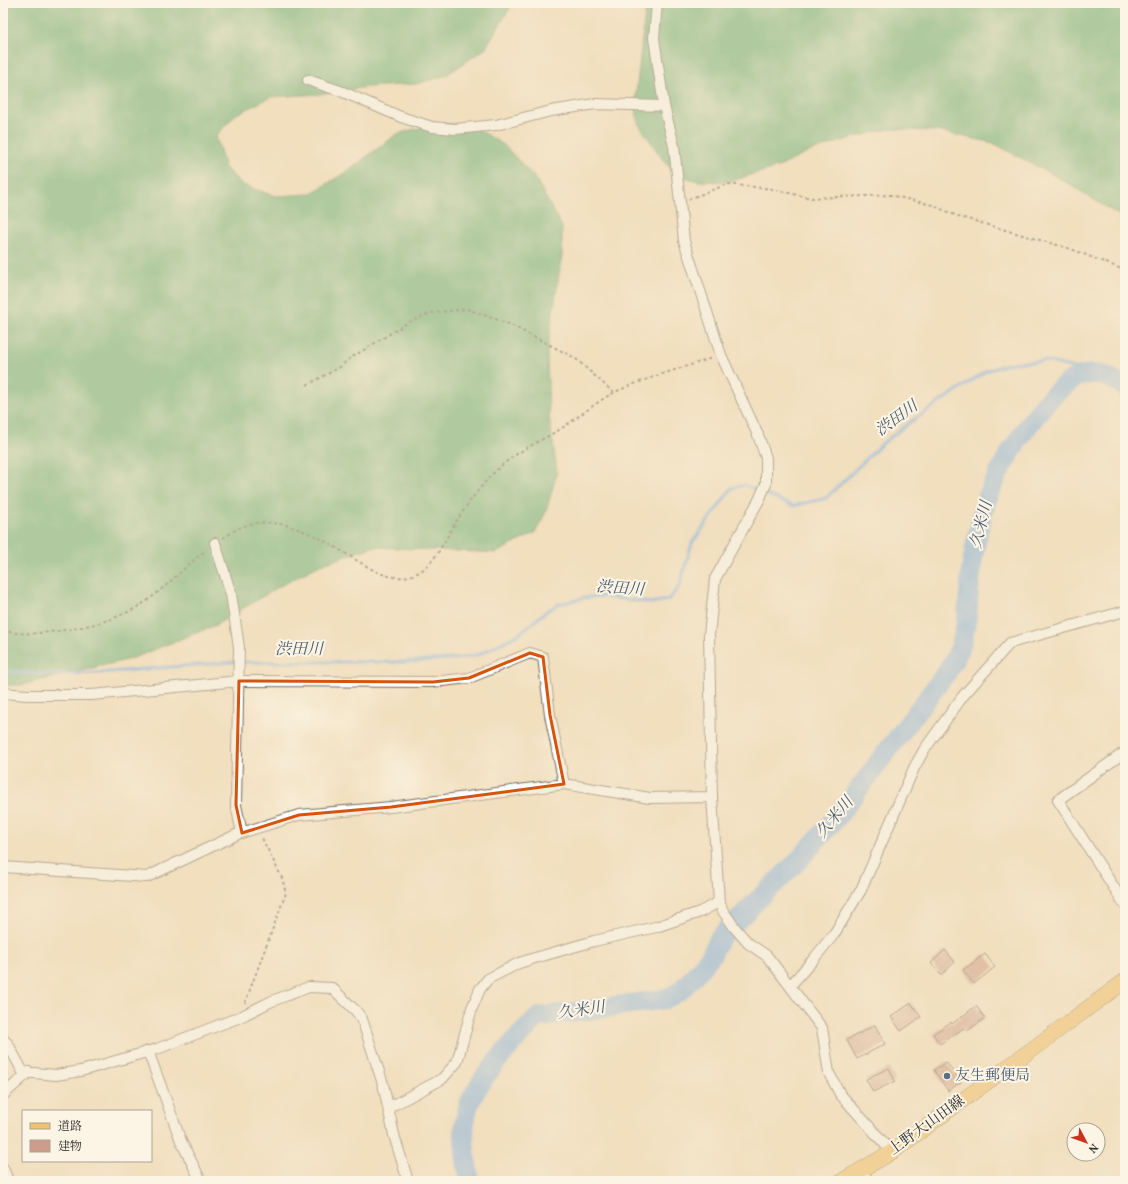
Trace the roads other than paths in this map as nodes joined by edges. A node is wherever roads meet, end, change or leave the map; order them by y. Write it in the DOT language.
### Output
graph roads {
  1 [pos="657,3"];
  2 [pos="308,80"];
  3 [pos="664,106"];
  4 [pos="216,543"];
  5 [pos="1125,611"];
  6 [pos="239,678"];
  7 [pos="3,693"];
  8 [pos="1125,752"];
  9 [pos="564,784"];
  10 [pos="712,797"];
  11 [pos="242,833"];
  12 [pos="3,868"];
  13 [pos="1125,904"];
  14 [pos="721,906"];
  15 [pos="1125,981"];
  16 [pos="790,986"];
  17 [pos="3,1039"];
  18 [pos="148,1051"];
  19 [pos="29,1072"];
  20 [pos="3,1095"];
  21 [pos="388,1108"];
  22 [pos="892,1152"];
  23 [pos="3,1168"];
  24 [pos="865,1176"];
  25 [pos="8,1181"];
  26 [pos="201,1181"];
  27 [pos="408,1181"];
  28 [pos="842,1181"];
  1 -- 3 [label="street"];
  2 -- 3 [label="street"];
  3 -- 10 [label="street"];
  4 -- 6 [label="street"];
  5 -- 16 [label="street"];
  6 -- 7 [label="street"];
  6 -- 9 [label="street"];
  6 -- 11 [label="street"];
  8 -- 13 [label="street"];
  9 -- 10 [label="street"];
  9 -- 11 [label="street"];
  10 -- 14 [label="street"];
  11 -- 12 [label="street"];
  14 -- 16 [label="street"];
  14 -- 21 [label="street"];
  15 -- 22 [label="main road, 上野大山田線"];
  16 -- 22 [label="street"];
  17 -- 19 [label="street"];
  18 -- 19 [label="street"];
  18 -- 21 [label="street"];
  18 -- 26 [label="street"];
  19 -- 20 [label="street"];
  21 -- 27 [label="street"];
  22 -- 24 [label="main road, 上野大山田線"];
  23 -- 25 [label="street"];
  24 -- 28 [label="main road, 上野大山田線"];
}
